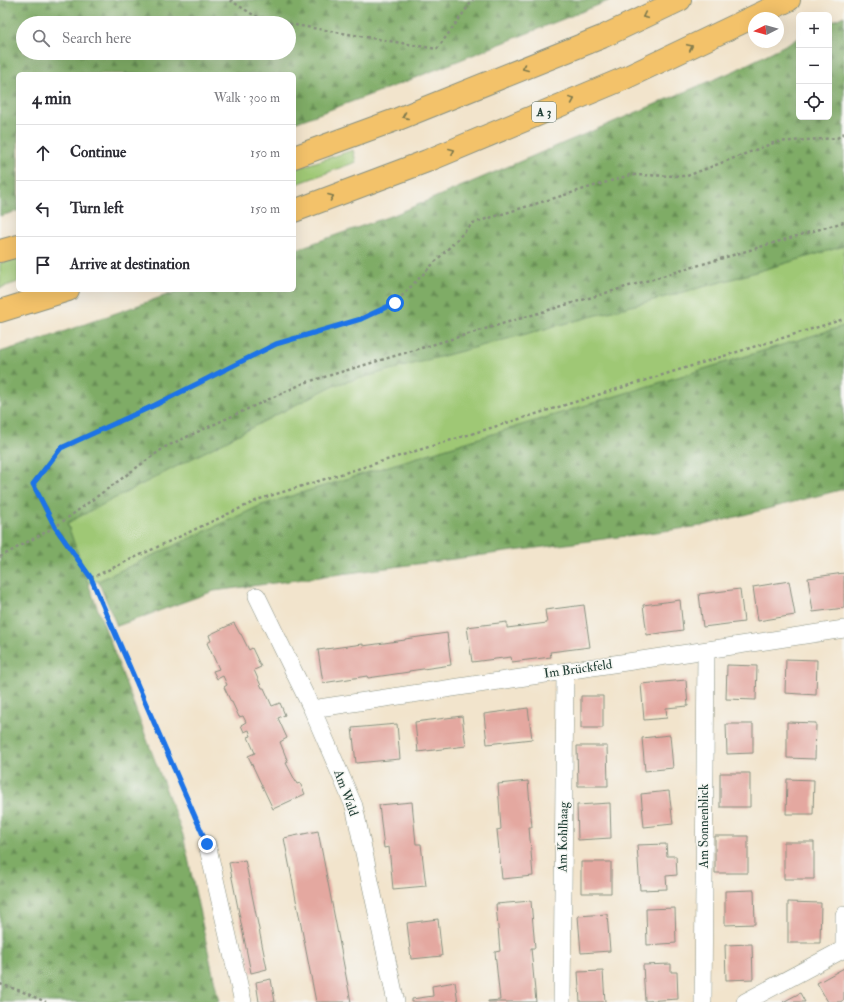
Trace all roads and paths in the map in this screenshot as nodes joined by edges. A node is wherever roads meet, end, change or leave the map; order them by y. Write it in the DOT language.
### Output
graph roads {
  1 [pos="230,0"];
  2 [pos="473,0"];
  3 [pos="680,0"];
  4 [pos="789,0"];
  5 [pos="255,16"];
  6 [pos="296,25"];
  7 [pos="844,133"];
  8 [pos="296,156"];
  9 [pos="296,210"];
  10 [pos="844,222"];
  11 [pos="16,247"];
  12 [pos="0,251"];
  13 [pos="62,292"];
  14 [pos="0,311"];
  15 [pos="844,319"];
  16 [pos="55,527"];
  17 [pos="0,557"];
  18 [pos="91,578"];
  19 [pos="257,596"];
  20 [pos="844,629"];
  21 [pos="706,651"];
  22 [pos="565,672"];
  23 [pos="312,709"];
  24 [pos="207,844"];
  25 [pos="844,915"];
  26 [pos="844,949"];
  27 [pos="0,984"];
  28 [pos="46,1002"];
  29 [pos="243,1002"];
  30 [pos="396,1002"];
  31 [pos="562,1002"];
  32 [pos="703,1002"];
  33 [pos="745,1002"];
  1 -- 5 [label="path"];
  2 -- 6 [label="path"];
  3 -- 8 [label="highway, one-way"];
  9 -- 4 [label="highway, A 3, one-way"];
  7 -- 16 [label="path"];
  10 -- 16 [label="path"];
  11 -- 12 [label="highway"];
  13 -- 14 [label="highway"];
  15 -- 18 [label="path"];
  16 -- 17 [label="path"];
  16 -- 18 [label="path"];
  18 -- 24 [label="path"];
  19 -- 23 [label="street, Am Wald"];
  20 -- 21 [label="street, Im Brückfeld"];
  21 -- 22 [label="street, Im Brückfeld"];
  21 -- 32 [label="street, Am Sonnenblick"];
  22 -- 23 [label="street, Im Brückfeld"];
  22 -- 31 [label="street, Am Kohlhaag"];
  23 -- 30 [label="street, Am Wald"];
  24 -- 29 [label="street"];
  25 -- 26 [label="street"];
  26 -- 33 [label="street"];
  27 -- 28 [label="path"];
}
